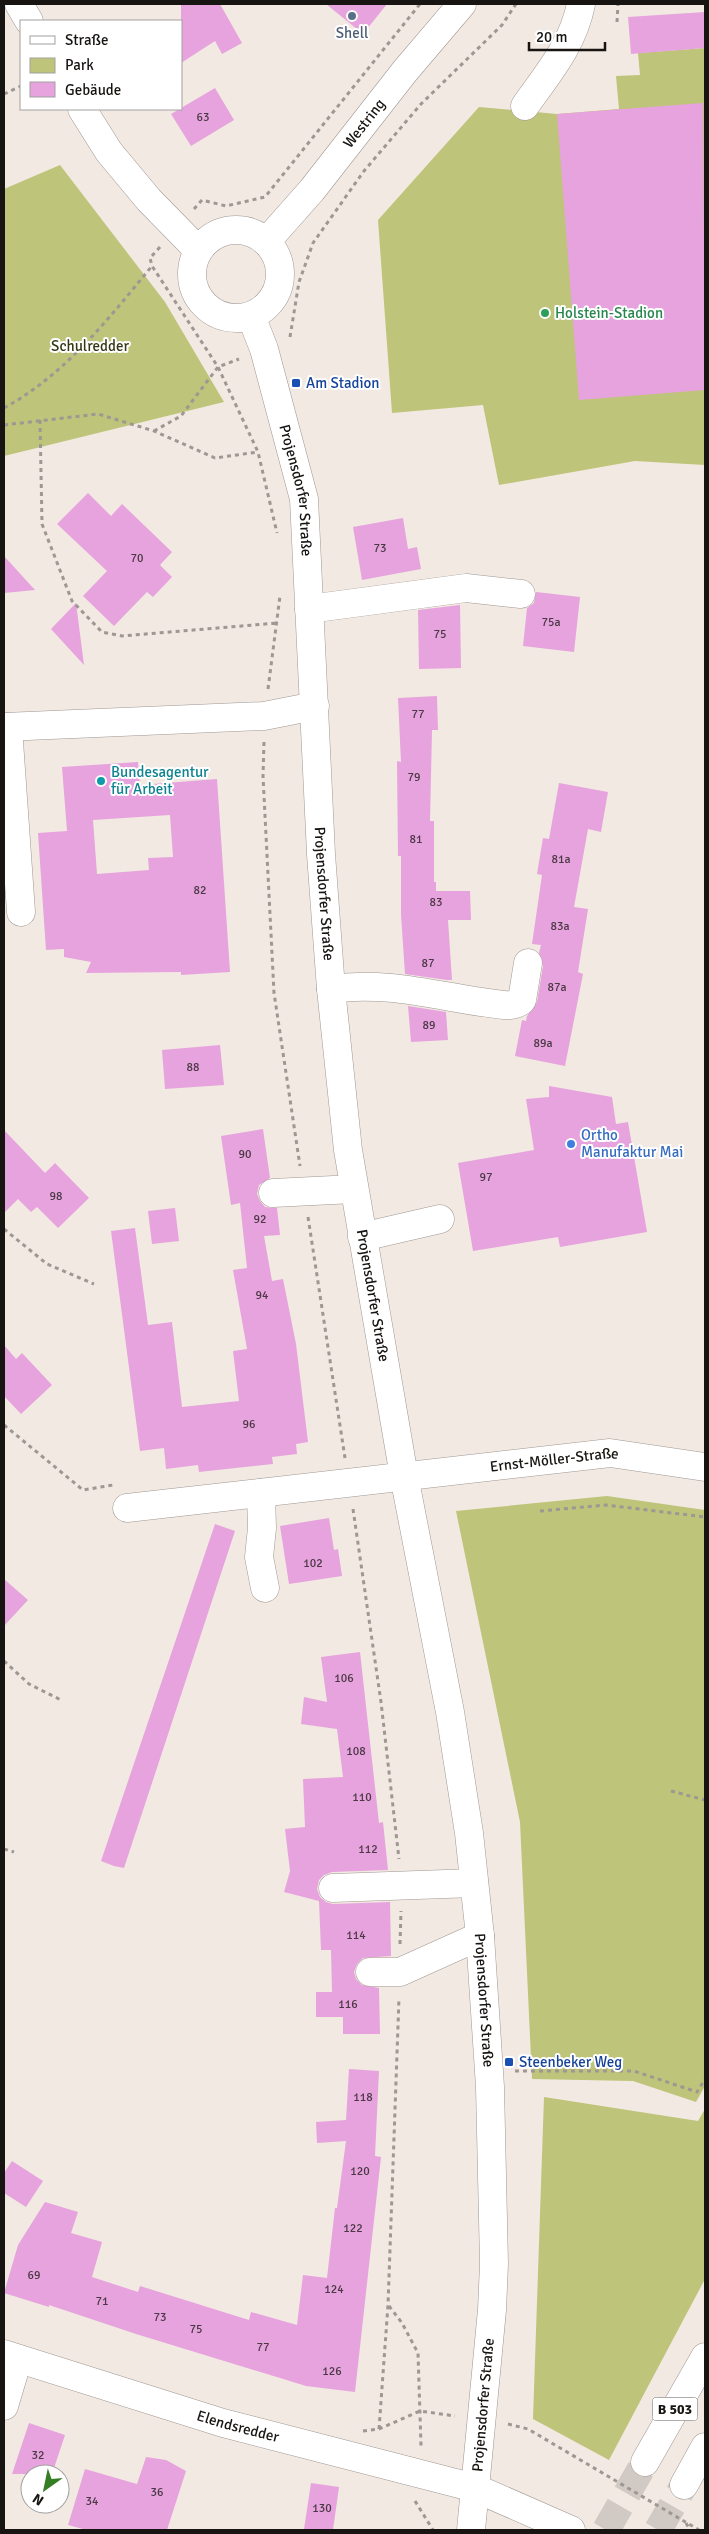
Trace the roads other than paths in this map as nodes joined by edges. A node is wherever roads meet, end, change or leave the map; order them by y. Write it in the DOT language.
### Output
graph roads {
  1 [pos="19,4"];
  2 [pos="462,4"];
  3 [pos="580,4"];
  4 [pos="28,20"];
  5 [pos="524,106"];
  6 [pos="83,110"];
  7 [pos="266,242"];
  8 [pos="198,250"];
  9 [pos="251,316"];
  10 [pos="521,594"];
  11 [pos="309,609"];
  12 [pos="315,706"];
  13 [pos="6,727"];
  14 [pos="7,770"];
  15 [pos="21,912"];
  16 [pos="528,963"];
  17 [pos="331,988"];
  18 [pos="354,1188"];
  19 [pos="273,1193"];
  20 [pos="440,1219"];
  21 [pos="362,1237"];
  22 [pos="705,1466"];
  23 [pos="404,1476"];
  24 [pos="261,1493"];
  25 [pos="121,1496"];
  26 [pos="265,1588"];
  27 [pos="474,1884"];
  28 [pos="333,1888"];
  29 [pos="480,1936"];
  30 [pos="370,1972"];
  31 [pos="11,2356"];
  32 [pos="705,2357"];
  33 [pos="4,2406"];
  34 [pos="705,2447"];
  35 [pos="645,2462"];
  36 [pos="684,2484"];
  37 [pos="475,2488"];
  38 [pos="471,2530"];
  39 [pos="571,2530"];
  1 -- 4 [label="main road"];
  2 -- 7 [label="main road, Westring"];
  3 -- 5 [label="main road"];
  6 -- 8 [label="main road"];
  7 -- 8 [label="main road"];
  7 -- 9 [label="main road"];
  8 -- 9 [label="main road"];
  9 -- 11 [label="main road, Projensdorfer Straße"];
  10 -- 11 [label="main road"];
  11 -- 12 [label="main road, Projensdorfer Straße"];
  12 -- 13 [label="main road"];
  12 -- 17 [label="main road, Projensdorfer Straße"];
  13 -- 14 [label="main road"];
  14 -- 15 [label="main road"];
  16 -- 17 [label="main road"];
  17 -- 18 [label="main road, Projensdorfer Straße"];
  18 -- 19 [label="main road"];
  18 -- 21 [label="main road, Projensdorfer Straße"];
  20 -- 21 [label="main road"];
  21 -- 23 [label="main road, Projensdorfer Straße"];
  22 -- 23 [label="main road, Ernst-Möller-Straße"];
  23 -- 24 [label="main road"];
  23 -- 27 [label="main road, Projensdorfer Straße"];
  24 -- 25 [label="main road"];
  24 -- 26 [label="main road"];
  27 -- 28 [label="main road"];
  27 -- 29 [label="main road, Projensdorfer Straße"];
  29 -- 30 [label="main road"];
  29 -- 37 [label="main road, Projensdorfer Straße"];
  31 -- 33 [label="main road"];
  31 -- 37 [label="main road, Elendsredder"];
  32 -- 35 [label="main road, B 503"];
  34 -- 36 [label="main road"];
  37 -- 38 [label="main road, Projensdorfer Straße"];
  37 -- 39 [label="main road"];
}
